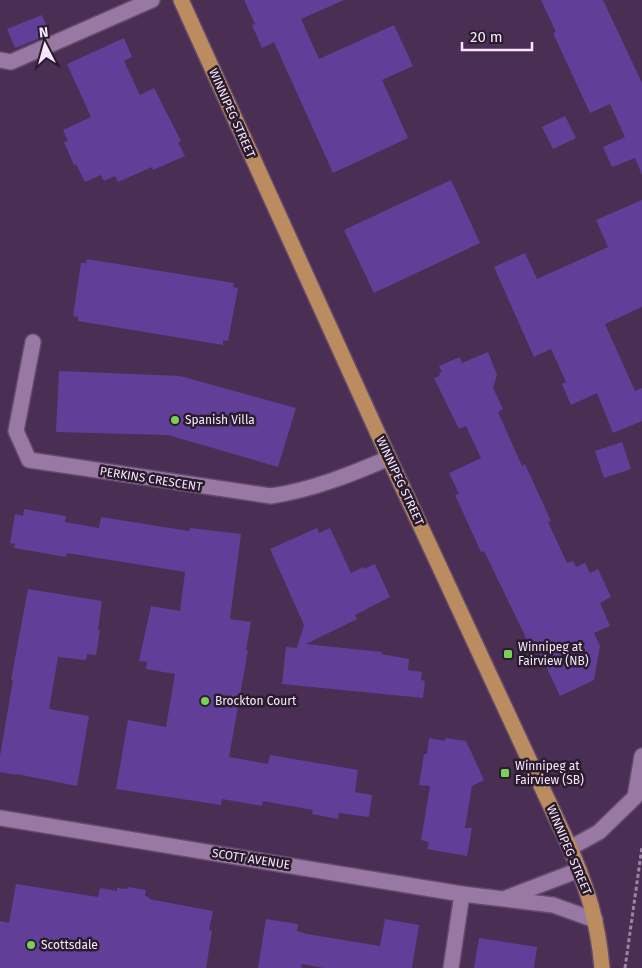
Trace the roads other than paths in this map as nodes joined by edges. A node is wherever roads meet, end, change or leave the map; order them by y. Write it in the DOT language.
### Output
graph roads {
  1 [pos="152,0"];
  2 [pos="181,0"];
  3 [pos="0,60"];
  4 [pos="33,342"];
  5 [pos="389,458"];
  6 [pos="642,756"];
  7 [pos="0,818"];
  8 [pos="570,848"];
  9 [pos="579,870"];
  10 [pos="462,894"];
  11 [pos="503,900"];
  12 [pos="595,920"];
  13 [pos="451,968"];
  14 [pos="602,968"];
  1 -- 3 [label="street"];
  2 -- 5 [label="main road, WINNIPEG STREET"];
  4 -- 5 [label="street, PERKINS CRESCENT"];
  5 -- 8 [label="main road, WINNIPEG STREET"];
  6 -- 8 [label="street"];
  7 -- 10 [label="street, SCOTT AVENUE"];
  8 -- 9 [label="main road, WINNIPEG STREET"];
  9 -- 11 [label="street, SCOTT AVENUE"];
  9 -- 12 [label="main road, WINNIPEG STREET"];
  10 -- 11 [label="street, SCOTT AVENUE"];
  10 -- 13 [label="street"];
  11 -- 12 [label="street, SCOTT AVENUE"];
  12 -- 14 [label="main road, WINNIPEG STREET"];
}
